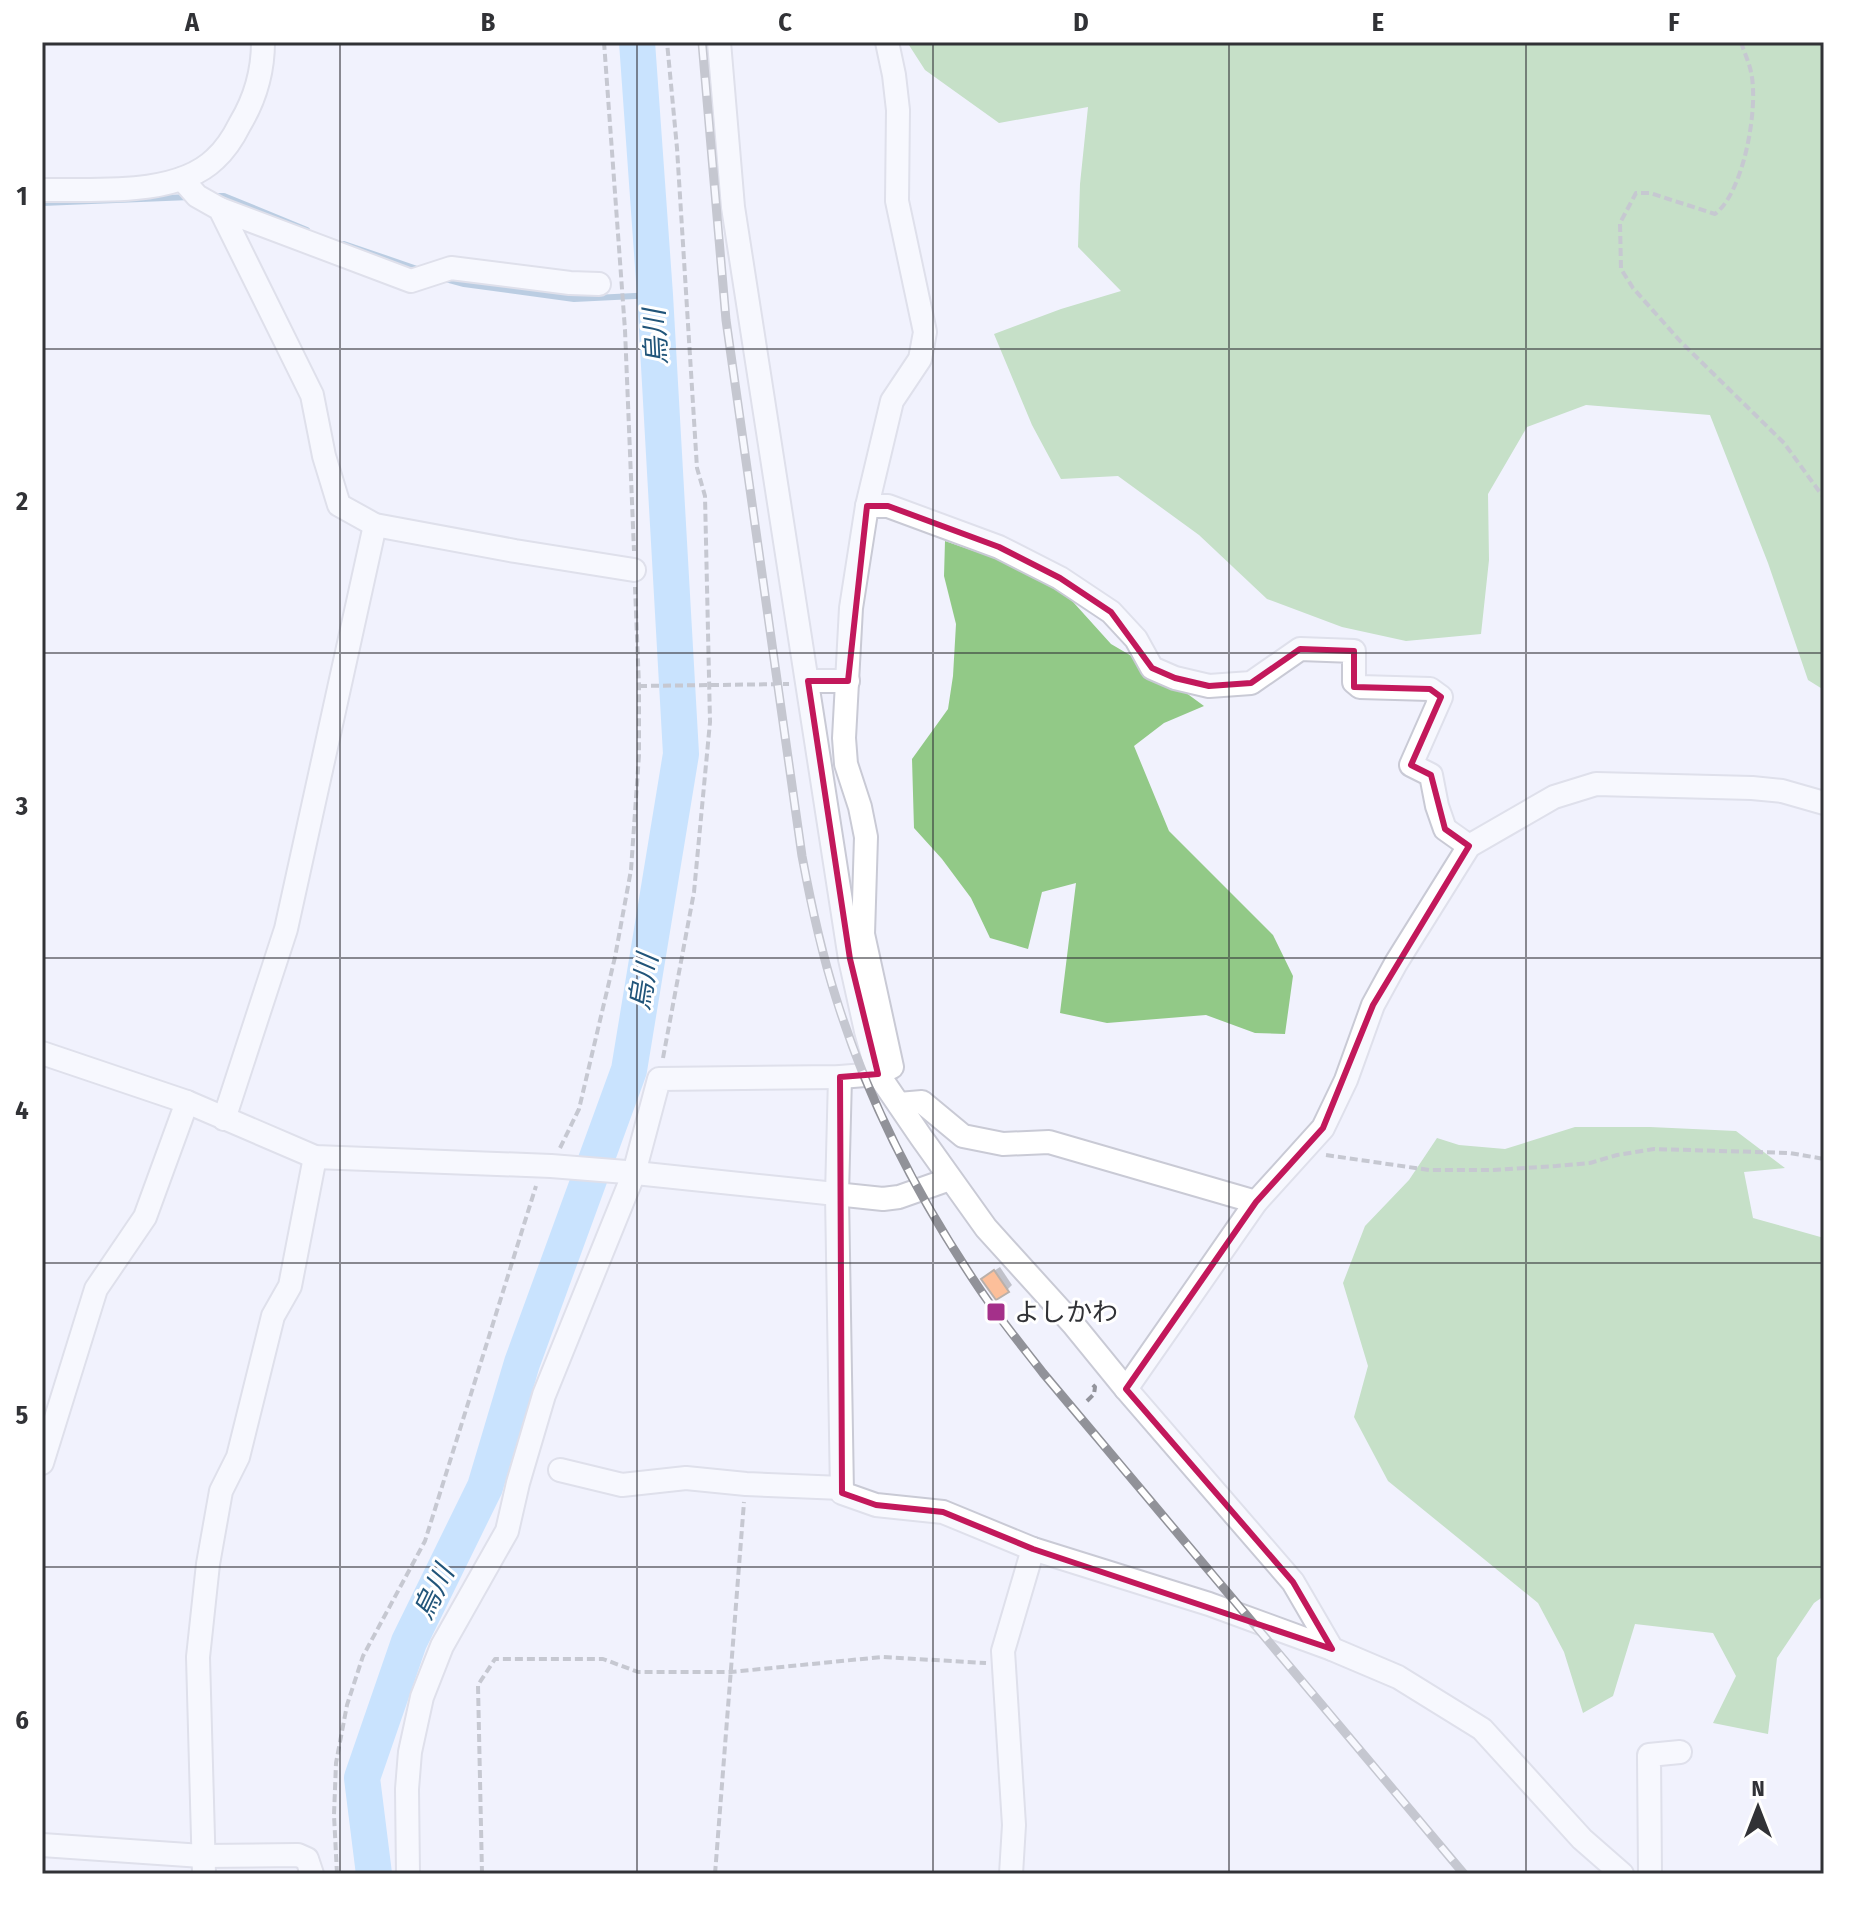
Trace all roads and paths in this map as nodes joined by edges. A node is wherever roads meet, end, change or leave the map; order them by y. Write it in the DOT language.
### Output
graph roads {
  1 [pos="263,42"];
  2 [pos="604,42"];
  3 [pos="667,42"];
  4 [pos="719,42"];
  5 [pos="887,42"];
  6 [pos="1741,42"];
  7 [pos="182,179"];
  8 [pos="42,190"];
  9 [pos="220,209"];
  10 [pos="599,284"];
  11 [pos="1824,498"];
  12 [pos="867,506"];
  13 [pos="375,525"];
  14 [pos="634,570"];
  15 [pos="808,681"];
  16 [pos="848,681"];
  17 [pos="709,685"];
  18 [pos="639,686"];
  19 [pos="1824,803"];
  20 [pos="1469,846"];
  21 [pos="42,1053"];
  22 [pos="878,1074"];
  23 [pos="840,1077"];
  24 [pos="659,1079"];
  25 [pos="187,1102"];
  26 [pos="899,1104"];
  27 [pos="224,1119"];
  28 [pos="1304,1151"];
  29 [pos="315,1157"];
  30 [pos="1824,1159"];
  31 [pos="555,1166"];
  32 [pos="630,1172"];
  33 [pos="950,1179"];
  34 [pos="837,1195"];
  35 [pos="1256,1202"];
  36 [pos="1126,1389"];
  37 [pos="42,1463"];
  38 [pos="560,1470"];
  39 [pos="746,1484"];
  40 [pos="842,1488"];
  41 [pos="1033,1549"];
  42 [pos="1332,1649"];
  43 [pos="1003,1664"];
  44 [pos="731,1672"];
  45 [pos="1680,1752"];
  46 [pos="42,1845"];
  47 [pos="203,1865"];
  48 [pos="312,1874"];
  49 [pos="337,1874"];
  50 [pos="408,1874"];
  51 [pos="482,1874"];
  52 [pos="715,1874"];
  53 [pos="1011,1874"];
  54 [pos="1622,1874"];
  55 [pos="1650,1874"];
  1 -- 7 [label="street"];
  2 -- 14 [label="path"];
  3 -- 17 [label="path"];
  4 -- 15 [label="street"];
  5 -- 12 [label="street"];
  6 -- 11 [label="path"];
  7 -- 8 [label="street"];
  7 -- 9 [label="street"];
  9 -- 10 [label="street"];
  9 -- 13 [label="street"];
  12 -- 16 [label="street"];
  12 -- 20 [label="street"];
  13 -- 14 [label="street"];
  13 -- 27 [label="street"];
  14 -- 18 [label="path"];
  15 -- 16 [label="street"];
  15 -- 17 [label="path"];
  15 -- 22 [label="street"];
  16 -- 22 [label="street"];
  17 -- 18 [label="path"];
  17 -- 24 [label="path"];
  18 -- 31 [label="path"];
  19 -- 20 [label="street"];
  20 -- 28 [label="street"];
  21 -- 25 [label="street"];
  22 -- 23 [label="street"];
  22 -- 26 [label="street"];
  23 -- 24 [label="street"];
  23 -- 34 [label="street"];
  24 -- 32 [label="street"];
  25 -- 27 [label="street"];
  25 -- 37 [label="street"];
  26 -- 33 [label="street"];
  26 -- 35 [label="street"];
  27 -- 29 [label="street"];
  28 -- 30 [label="path"];
  28 -- 35 [label="street"];
  29 -- 31 [label="street"];
  29 -- 47 [label="street"];
  31 -- 32 [label="street"];
  31 -- 49 [label="path"];
  32 -- 34 [label="street"];
  32 -- 50 [label="street"];
  33 -- 34 [label="street"];
  33 -- 36 [label="street"];
  34 -- 40 [label="street"];
  35 -- 36 [label="street"];
  36 -- 42 [label="street"];
  38 -- 39 [label="street"];
  39 -- 40 [label="street"];
  39 -- 44 [label="path"];
  40 -- 41 [label="street"];
  41 -- 42 [label="street"];
  41 -- 43 [label="street"];
  42 -- 54 [label="street"];
  43 -- 44 [label="path"];
  43 -- 53 [label="street"];
  44 -- 51 [label="path"];
  44 -- 52 [label="path"];
  45 -- 55 [label="street"];
  46 -- 47 [label="street"];
  47 -- 48 [label="street"];
}
